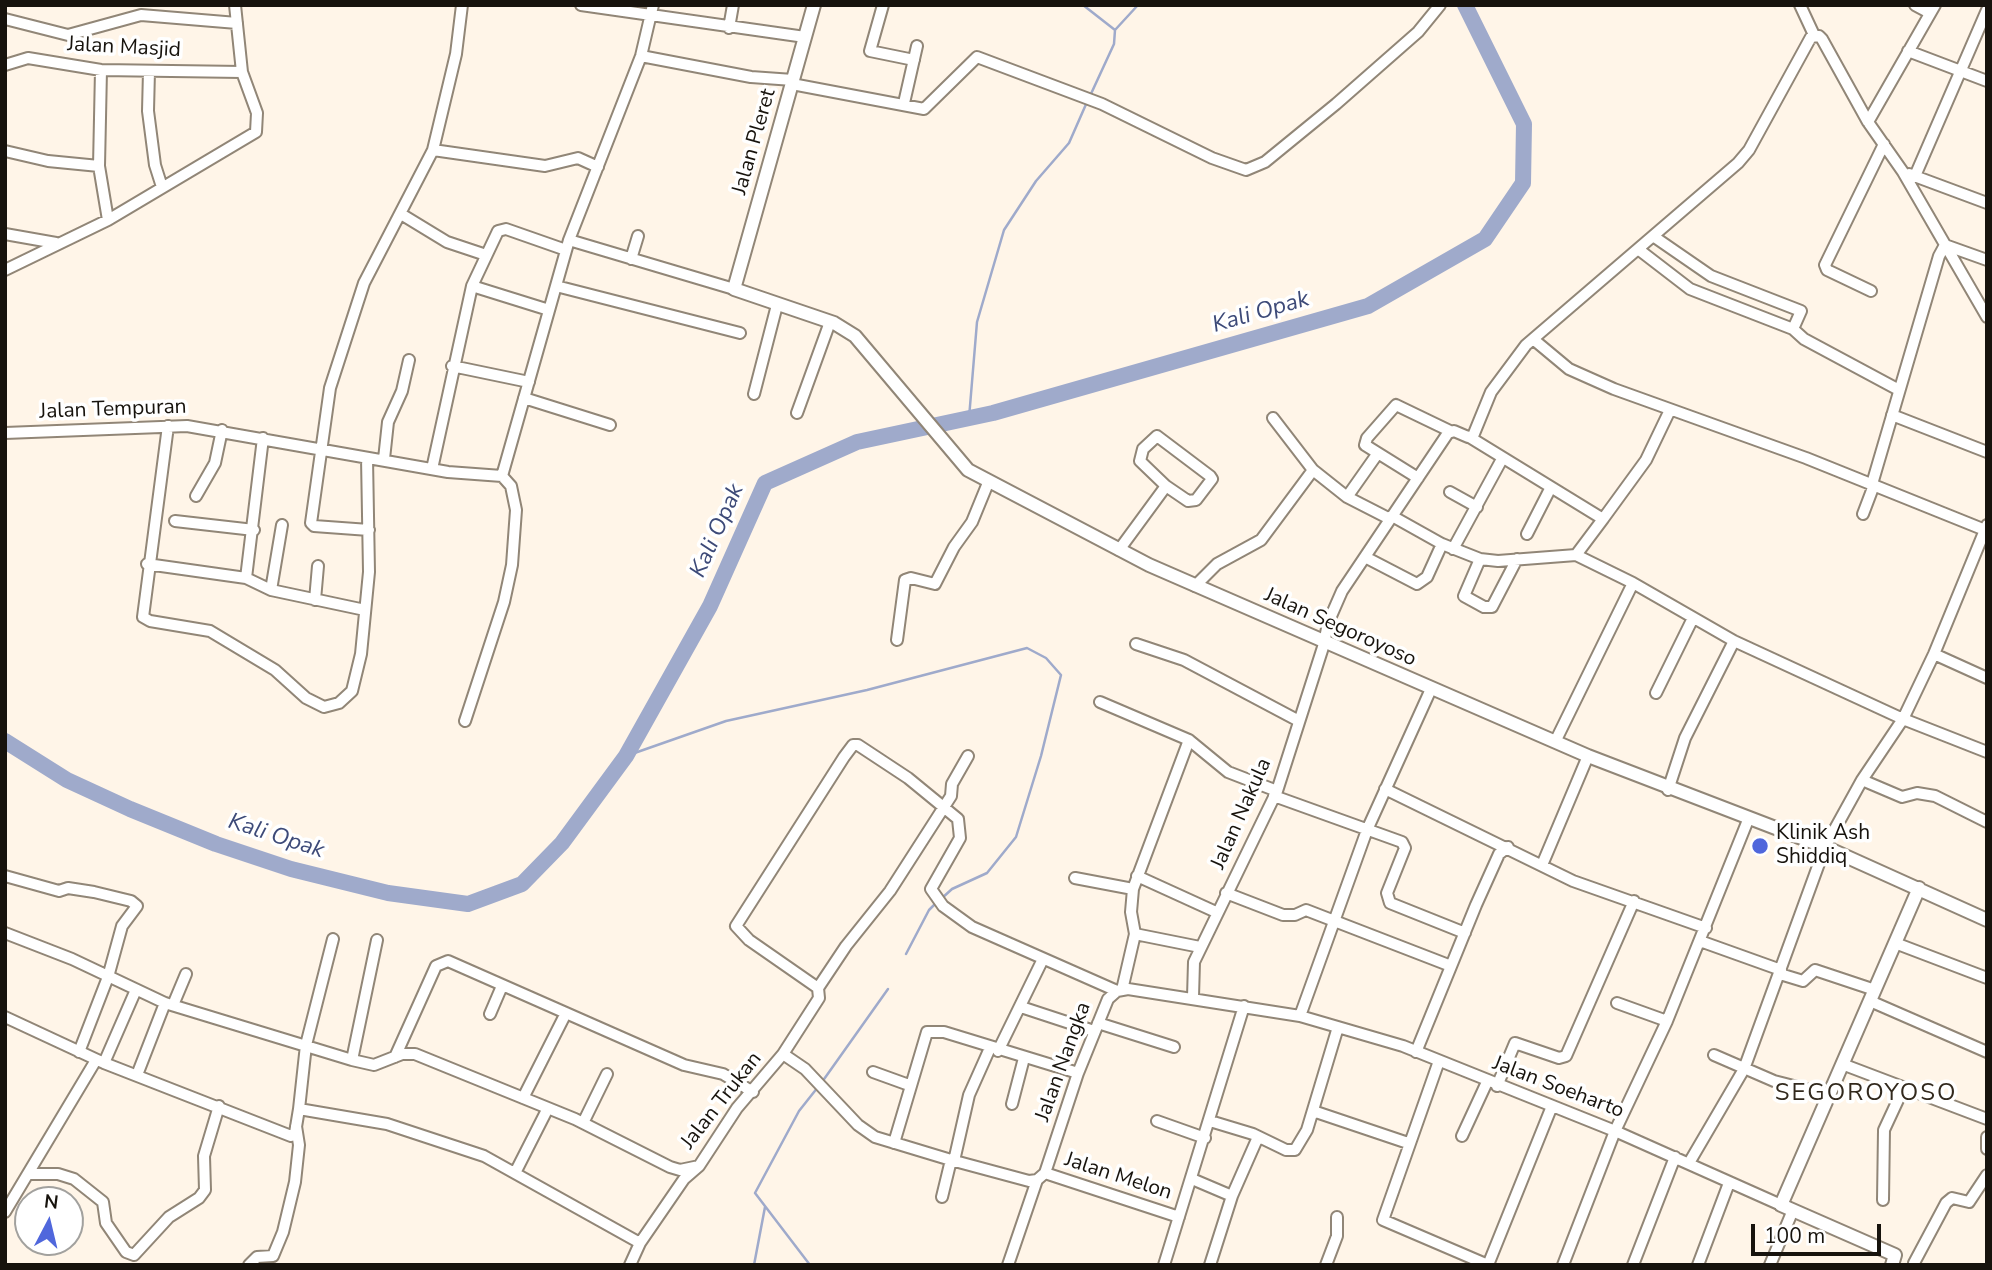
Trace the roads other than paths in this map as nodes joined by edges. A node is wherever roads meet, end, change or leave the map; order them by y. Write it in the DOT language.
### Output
graph roads {
  1 [pos="235,5"];
  2 [pos="462,5"];
  3 [pos="581,5"];
  4 [pos="733,5"];
  5 [pos="814,5"];
  6 [pos="883,5"];
  7 [pos="1440,5"];
  8 [pos="1813,5"];
  9 [pos="1915,5"];
  10 [pos="587,6"];
  11 [pos="1933,9"];
  12 [pos="1803,10"];
  13 [pos="1987,10"];
  14 [pos="652,11"];
  15 [pos="5,19"];
  16 [pos="237,23"];
  17 [pos="729,28"];
  18 [pos="1814,35"];
  19 [pos="805,37"];
  20 [pos="917,46"];
  21 [pos="1908,51"];
  22 [pos="641,56"];
  23 [pos="914,60"];
  24 [pos="5,65"];
  25 [pos="1962,69"];
  26 [pos="101,70"];
  27 [pos="149,71"];
  28 [pos="242,72"];
  29 [pos="1987,81"];
  30 [pos="792,82"];
  31 [pos="904,103"];
  32 [pos="1868,122"];
  33 [pos="1884,144"];
  34 [pos="433,150"];
  35 [pos="5,151"];
  36 [pos="99,166"];
  37 [pos="598,167"];
  38 [pos="1903,172"];
  39 [pos="1915,176"];
  40 [pos="162,187"];
  41 [pos="1987,203"];
  42 [pos="401,214"];
  43 [pos="108,220"];
  44 [pos="5,234"];
  45 [pos="638,236"];
  46 [pos="1653,236"];
  47 [pos="56,243"];
  48 [pos="568,245"];
  49 [pos="1945,245"];
  50 [pos="1638,249"];
  51 [pos="485,255"];
  52 [pos="5,258"];
  53 [pos="631,259"];
  54 [pos="1987,260"];
  55 [pos="21,261"];
  56 [pos="5,270"];
  57 [pos="472,286"];
  58 [pos="556,286"];
  59 [pos="734,289"];
  60 [pos="1871,291"];
  61 [pos="777,305"];
  62 [pos="549,310"];
  63 [pos="1987,317"];
  64 [pos="830,322"];
  65 [pos="1793,328"];
  66 [pos="740,333"];
  67 [pos="1533,339"];
  68 [pos="410,360"];
  69 [pos="452,366"];
  70 [pos="529,382"];
  71 [pos="1899,390"];
  72 [pos="754,394"];
  73 [pos="524,398"];
  74 [pos="1670,410"];
  75 [pos="797,414"];
  76 [pos="1892,415"];
  77 [pos="1273,418"];
  78 [pos="610,425"];
  79 [pos="168,426"];
  80 [pos="222,430"];
  81 [pos="1450,431"];
  82 [pos="5,433"];
  83 [pos="263,438"];
  84 [pos="1471,438"];
  85 [pos="322,449"];
  86 [pos="1987,452"];
  87 [pos="1378,453"];
  88 [pos="368,458"];
  89 [pos="384,459"];
  90 [pos="1502,459"];
  91 [pos="432,469"];
  92 [pos="1313,470"];
  93 [pos="502,475"];
  94 [pos="1418,478"];
  95 [pos="988,483"];
  96 [pos="1873,484"];
  97 [pos="1166,486"];
  98 [pos="1550,489"];
  99 [pos="1450,492"];
  100 [pos="196,496"];
  101 [pos="1347,497"];
  102 [pos="1477,507"];
  103 [pos="1863,514"];
  104 [pos="1391,518"];
  105 [pos="1603,519"];
  106 [pos="175,521"];
  107 [pos="282,525"];
  108 [pos="1986,528"];
  109 [pos="254,530"];
  110 [pos="369,530"];
  111 [pos="1527,534"];
  112 [pos="1448,546"];
  113 [pos="1119,550"];
  114 [pos="1576,555"];
  115 [pos="1365,558"];
  116 [pos="1480,559"];
  117 [pos="1517,559"];
  118 [pos="147,564"];
  119 [pos="318,566"];
  120 [pos="246,578"];
  121 [pos="1633,583"];
  122 [pos="1195,586"];
  123 [pos="271,590"];
  124 [pos="315,600"];
  125 [pos="365,610"];
  126 [pos="1693,618"];
  127 [pos="897,640"];
  128 [pos="1734,641"];
  129 [pos="1136,644"];
  130 [pos="1325,644"];
  131 [pos="1934,654"];
  132 [pos="1987,678"];
  133 [pos="1431,689"];
  134 [pos="1657,693"];
  135 [pos="1100,702"];
  136 [pos="1903,719"];
  137 [pos="465,721"];
  138 [pos="1299,721"];
  139 [pos="1189,740"];
  140 [pos="1555,742"];
  141 [pos="1987,752"];
  142 [pos="968,756"];
  143 [pos="1588,756"];
  144 [pos="1862,780"];
  145 [pos="1385,789"];
  146 [pos="1668,790"];
  147 [pos="1275,794"];
  148 [pos="945,806"];
  149 [pos="1748,820"];
  150 [pos="1987,822"];
  151 [pos="1367,831"];
  152 [pos="1508,847"];
  153 [pos="1825,847"];
  154 [pos="1542,865"];
  155 [pos="5,876"];
  156 [pos="1137,876"];
  157 [pos="1075,878"];
  158 [pos="1133,888"];
  159 [pos="1919,888"];
  160 [pos="1226,893"];
  161 [pos="1634,901"];
  162 [pos="1216,912"];
  163 [pos="1332,920"];
  164 [pos="1987,920"];
  165 [pos="1706,928"];
  166 [pos="5,933"];
  167 [pos="1465,933"];
  168 [pos="1135,934"];
  169 [pos="333,939"];
  170 [pos="377,940"];
  171 [pos="1700,941"];
  172 [pos="1895,943"];
  173 [pos="1200,947"];
  174 [pos="1042,961"];
  175 [pos="1451,966"];
  176 [pos="1780,972"];
  177 [pos="186,974"];
  178 [pos="108,976"];
  179 [pos="1987,978"];
  180 [pos="502,986"];
  181 [pos="818,988"];
  182 [pos="1119,990"];
  183 [pos="135,992"];
  184 [pos="1872,995"];
  185 [pos="1193,997"];
  186 [pos="1617,1003"];
  187 [pos="169,1004"];
  188 [pos="1021,1006"];
  189 [pos="1244,1006"];
  190 [pos="566,1013"];
  191 [pos="490,1014"];
  192 [pos="1300,1016"];
  193 [pos="5,1017"];
  194 [pos="1667,1021"];
  195 [pos="1096,1027"];
  196 [pos="1338,1027"];
  197 [pos="306,1045"];
  198 [pos="1174,1047"];
  199 [pos="994,1050"];
  200 [pos="79,1052"];
  201 [pos="1416,1052"];
  202 [pos="1987,1052"];
  203 [pos="783,1054"];
  204 [pos="1714,1055"];
  205 [pos="395,1057"];
  206 [pos="1024,1058"];
  207 [pos="352,1060"];
  208 [pos="100,1061"];
  209 [pos="1439,1062"];
  210 [pos="1842,1064"];
  211 [pos="1744,1069"];
  212 [pos="873,1072"];
  213 [pos="1078,1073"];
  214 [pos="607,1074"];
  215 [pos="137,1075"];
  216 [pos="1492,1084"];
  217 [pos="909,1086"];
  218 [pos="1904,1087"];
  219 [pos="753,1092"];
  220 [pos="1829,1095"];
  221 [pos="523,1098"];
  222 [pos="1012,1104"];
  223 [pos="219,1106"];
  224 [pos="1552,1106"];
  225 [pos="548,1108"];
  226 [pos="299,1109"];
  227 [pos="1313,1111"];
  228 [pos="1987,1119"];
  229 [pos="1157,1121"];
  230 [pos="1210,1121"];
  231 [pos="583,1123"];
  232 [pos="296,1125"];
  233 [pos="1615,1131"];
  234 [pos="1462,1136"];
  235 [pos="1258,1137"];
  236 [pos="1987,1137"];
  237 [pos="1205,1138"];
  238 [pos="894,1143"];
  239 [pos="1408,1143"];
  240 [pos="1987,1149"];
  241 [pos="1675,1157"];
  242 [pos="953,1161"];
  243 [pos="1689,1163"];
  244 [pos="699,1166"];
  245 [pos="516,1171"];
  246 [pos="30,1174"];
  247 [pos="1987,1175"];
  248 [pos="1041,1176"];
  249 [pos="1192,1179"];
  250 [pos="1729,1183"];
  251 [pos="1232,1196"];
  252 [pos="942,1197"];
  253 [pos="1883,1200"];
  254 [pos="1787,1207"];
  255 [pos="6,1209"];
  256 [pos="1179,1217"];
  257 [pos="1337,1217"];
  258 [pos="640,1243"];
  259 [pos="276,1252"];
  260 [pos="1893,1260"];
  261 [pos="1915,1264"];
  262 [pos="249,1265"];
  263 [pos="275,1265"];
  264 [pos="630,1265"];
  265 [pos="1008,1265"];
  266 [pos="1164,1265"];
  267 [pos="1210,1265"];
  268 [pos="1326,1265"];
  269 [pos="1488,1265"];
  270 [pos="1563,1265"];
  271 [pos="1633,1265"];
  272 [pos="1698,1265"];
  273 [pos="1770,1265"];
  1 -- 16 [label="street"];
  2 -- 34 [label="street"];
  3 -- 10 [label="street"];
  4 -- 17 [label="street"];
  5 -- 19 [label="main road, Jalan Pleret"];
  6 -- 23 [label="street"];
  7 -- 31 [label="street"];
  8 -- 12 [label="street"];
  9 -- 11 [label="street"];
  10 -- 14 [label="street"];
  11 -- 21 [label="street"];
  12 -- 18 [label="street"];
  13 -- 25 [label="street"];
  14 -- 17 [label="street"];
  14 -- 22 [label="street"];
  15 -- 16 [label="street"];
  16 -- 28 [label="street"];
  17 -- 19 [label="street"];
  18 -- 32 [label="street"];
  18 -- 46 [label="street"];
  19 -- 30 [label="main road, Jalan Pleret"];
  20 -- 23 [label="street"];
  21 -- 25 [label="street"];
  21 -- 32 [label="street"];
  22 -- 30 [label="street"];
  22 -- 37 [label="street"];
  23 -- 31 [label="street"];
  24 -- 26 [label="street, Jalan Masjid"];
  25 -- 29 [label="street"];
  25 -- 39 [label="street"];
  26 -- 27 [label="street, Jalan Masjid"];
  26 -- 36 [label="street"];
  27 -- 28 [label="street, Jalan Masjid"];
  27 -- 40 [label="street"];
  28 -- 40 [label="street"];
  30 -- 31 [label="street"];
  30 -- 59 [label="main road, Jalan Pleret"];
  32 -- 33 [label="street"];
  33 -- 38 [label="street"];
  33 -- 60 [label="street"];
  34 -- 37 [label="street"];
  34 -- 42 [label="street"];
  35 -- 36 [label="street"];
  36 -- 43 [label="street"];
  37 -- 48 [label="street"];
  38 -- 39 [label="street"];
  38 -- 49 [label="street"];
  39 -- 41 [label="street"];
  40 -- 43 [label="street"];
  42 -- 51 [label="street"];
  42 -- 85 [label="street"];
  43 -- 47 [label="street"];
  44 -- 47 [label="street"];
  45 -- 53 [label="street"];
  46 -- 50 [label="street"];
  46 -- 65 [label="street"];
  47 -- 55 [label="street"];
  48 -- 51 [label="street"];
  48 -- 53 [label="street"];
  48 -- 58 [label="street"];
  49 -- 54 [label="street"];
  49 -- 63 [label="street"];
  49 -- 71 [label="street"];
  50 -- 65 [label="street"];
  50 -- 67 [label="street"];
  51 -- 57 [label="street"];
  52 -- 55 [label="street"];
  53 -- 59 [label="street"];
  55 -- 56 [label="street"];
  57 -- 62 [label="street"];
  57 -- 69 [label="street"];
  58 -- 62 [label="street"];
  58 -- 66 [label="street"];
  59 -- 61 [label="main road, Jalan Segoroyoso"];
  61 -- 64 [label="main road, Jalan Segoroyoso"];
  61 -- 72 [label="street"];
  62 -- 70 [label="street"];
  64 -- 75 [label="street"];
  64 -- 95 [label="main road, Jalan Segoroyoso"];
  65 -- 71 [label="street"];
  67 -- 74 [label="street"];
  67 -- 84 [label="street"];
  68 -- 89 [label="street"];
  69 -- 70 [label="street"];
  69 -- 91 [label="street"];
  70 -- 73 [label="street"];
  71 -- 76 [label="street"];
  73 -- 78 [label="street"];
  73 -- 93 [label="street"];
  74 -- 96 [label="street"];
  74 -- 105 [label="street"];
  76 -- 86 [label="street"];
  76 -- 96 [label="street"];
  77 -- 92 [label="street"];
  79 -- 80 [label="street, Jalan Tempuran"];
  79 -- 82 [label="street, Jalan Tempuran"];
  79 -- 118 [label="street"];
  80 -- 83 [label="street, Jalan Tempuran"];
  80 -- 100 [label="street"];
  81 -- 84 [label="street"];
  81 -- 87 [label="street"];
  81 -- 94 [label="street, Jalan Nakula"];
  83 -- 85 [label="street, Jalan Tempuran"];
  83 -- 109 [label="street"];
  84 -- 90 [label="street"];
  85 -- 88 [label="street, Jalan Tempuran"];
  85 -- 110 [label="street"];
  87 -- 94 [label="street"];
  87 -- 101 [label="street"];
  88 -- 89 [label="street, Jalan Tempuran"];
  88 -- 110 [label="street"];
  89 -- 91 [label="street, Jalan Tempuran"];
  90 -- 98 [label="street"];
  90 -- 102 [label="street"];
  91 -- 93 [label="street, Jalan Tempuran"];
  92 -- 101 [label="street"];
  92 -- 122 [label="street"];
  93 -- 137 [label="street"];
  94 -- 104 [label="street, Jalan Nakula"];
  95 -- 113 [label="main road, Jalan Segoroyoso"];
  95 -- 127 [label="street"];
  96 -- 103 [label="street"];
  96 -- 108 [label="street"];
  97 -- 97 [label="street"];
  97 -- 113 [label="street"];
  98 -- 105 [label="street"];
  98 -- 111 [label="street"];
  99 -- 102 [label="street"];
  101 -- 104 [label="street"];
  102 -- 112 [label="street"];
  104 -- 112 [label="street"];
  104 -- 115 [label="street, Jalan Nakula"];
  105 -- 114 [label="street"];
  106 -- 109 [label="street"];
  107 -- 123 [label="street"];
  108 -- 131 [label="street"];
  109 -- 120 [label="street"];
  110 -- 125 [label="street"];
  112 -- 115 [label="street"];
  112 -- 116 [label="street"];
  113 -- 122 [label="main road, Jalan Segoroyoso"];
  114 -- 117 [label="street"];
  114 -- 121 [label="street"];
  115 -- 130 [label="street, Jalan Nakula"];
  116 -- 117 [label="street"];
  116 -- 117 [label="street"];
  118 -- 120 [label="street"];
  118 -- 125 [label="street"];
  119 -- 124 [label="street"];
  120 -- 123 [label="street"];
  121 -- 126 [label="street"];
  121 -- 140 [label="street"];
  122 -- 130 [label="main road, Jalan Segoroyoso"];
  123 -- 124 [label="street"];
  124 -- 125 [label="street"];
  126 -- 128 [label="street"];
  126 -- 134 [label="street"];
  128 -- 136 [label="street"];
  128 -- 146 [label="street"];
  129 -- 138 [label="street"];
  130 -- 133 [label="main road, Jalan Segoroyoso"];
  130 -- 138 [label="street, Jalan Nakula"];
  131 -- 132 [label="street"];
  131 -- 136 [label="street"];
  133 -- 140 [label="main road, Jalan Segoroyoso"];
  133 -- 145 [label="street"];
  135 -- 139 [label="street"];
  136 -- 141 [label="street"];
  136 -- 144 [label="street"];
  138 -- 147 [label="street, Jalan Nakula"];
  139 -- 147 [label="street"];
  139 -- 156 [label="street"];
  140 -- 143 [label="main road, Jalan Segoroyoso"];
  142 -- 148 [label="street"];
  143 -- 146 [label="main road, Jalan Segoroyoso"];
  143 -- 154 [label="street"];
  144 -- 150 [label="street"];
  144 -- 153 [label="street"];
  145 -- 151 [label="street"];
  145 -- 152 [label="street"];
  146 -- 149 [label="main road, Jalan Segoroyoso"];
  147 -- 151 [label="street"];
  147 -- 160 [label="street, Jalan Nakula"];
  148 -- 174 [label="street"];
  148 -- 181 [label="street"];
  148 -- 181 [label="street"];
  149 -- 153 [label="main road, Jalan Segoroyoso"];
  149 -- 165 [label="street"];
  151 -- 163 [label="street"];
  151 -- 167 [label="street"];
  152 -- 154 [label="street"];
  152 -- 167 [label="street"];
  153 -- 159 [label="main road, Jalan Segoroyoso"];
  153 -- 176 [label="street"];
  154 -- 161 [label="street"];
  155 -- 178 [label="street"];
  156 -- 158 [label="street"];
  156 -- 162 [label="street"];
  157 -- 158 [label="street"];
  158 -- 168 [label="street"];
  159 -- 164 [label="main road, Jalan Segoroyoso"];
  159 -- 172 [label="main road"];
  160 -- 162 [label="street, Jalan Nakula"];
  160 -- 163 [label="street"];
  161 -- 165 [label="street"];
  161 -- 216 [label="street"];
  162 -- 173 [label="street, Jalan Nakula"];
  163 -- 175 [label="street"];
  163 -- 192 [label="street"];
  165 -- 171 [label="street"];
  166 -- 178 [label="street"];
  167 -- 175 [label="street"];
  168 -- 173 [label="street"];
  168 -- 182 [label="street"];
  169 -- 197 [label="street"];
  170 -- 207 [label="street"];
  171 -- 176 [label="street"];
  171 -- 194 [label="street"];
  172 -- 179 [label="street"];
  172 -- 184 [label="main road"];
  173 -- 185 [label="street, Jalan Nakula"];
  174 -- 182 [label="street"];
  174 -- 188 [label="street"];
  175 -- 201 [label="street"];
  176 -- 184 [label="street"];
  176 -- 211 [label="street"];
  177 -- 187 [label="street"];
  178 -- 183 [label="street"];
  178 -- 200 [label="street"];
  180 -- 190 [label="street"];
  180 -- 191 [label="street"];
  180 -- 205 [label="street"];
  181 -- 203 [label="street"];
  182 -- 185 [label="street, Jalan Nangka"];
  182 -- 195 [label="street, Jalan Nangka"];
  183 -- 187 [label="street"];
  183 -- 208 [label="street"];
  184 -- 202 [label="street"];
  184 -- 210 [label="main road"];
  185 -- 189 [label="street, Jalan Soeharto"];
  186 -- 194 [label="street"];
  187 -- 197 [label="street"];
  187 -- 215 [label="street"];
  188 -- 195 [label="street"];
  188 -- 199 [label="street"];
  189 -- 192 [label="street, Jalan Soeharto"];
  189 -- 230 [label="street"];
  190 -- 219 [label="street"];
  190 -- 221 [label="street"];
  192 -- 196 [label="street, Jalan Soeharto"];
  193 -- 200 [label="street"];
  194 -- 233 [label="street"];
  195 -- 198 [label="street"];
  195 -- 213 [label="street, Jalan Nangka"];
  196 -- 201 [label="street, Jalan Soeharto"];
  196 -- 227 [label="street"];
  197 -- 207 [label="street"];
  197 -- 226 [label="street"];
  199 -- 206 [label="street"];
  199 -- 217 [label="street"];
  199 -- 242 [label="street"];
  200 -- 208 [label="street"];
  201 -- 209 [label="street, Jalan Soeharto"];
  203 -- 219 [label="street, Jalan Trukan"];
  203 -- 238 [label="street, Jalan Trukan"];
  204 -- 211 [label="street"];
  205 -- 207 [label="street"];
  205 -- 221 [label="street, Jalan Trukan"];
  206 -- 213 [label="street"];
  206 -- 222 [label="street"];
  208 -- 215 [label="street"];
  208 -- 246 [label="street"];
  209 -- 216 [label="street, Jalan Soeharto"];
  209 -- 239 [label="street"];
  210 -- 218 [label="street"];
  210 -- 220 [label="main road"];
  211 -- 220 [label="street"];
  211 -- 243 [label="street"];
  212 -- 217 [label="street"];
  213 -- 248 [label="street, Jalan Nangka"];
  214 -- 231 [label="street"];
  215 -- 223 [label="street"];
  216 -- 224 [label="street, Jalan Soeharto"];
  216 -- 234 [label="street"];
  217 -- 238 [label="street"];
  218 -- 228 [label="street"];
  218 -- 253 [label="street"];
  219 -- 244 [label="street, Jalan Trukan"];
  220 -- 254 [label="main road"];
  221 -- 225 [label="street, Jalan Trukan"];
  223 -- 232 [label="street"];
  223 -- 246 [label="street"];
  224 -- 233 [label="street, Jalan Soeharto"];
  224 -- 269 [label="street"];
  225 -- 231 [label="street, Jalan Trukan"];
  225 -- 245 [label="street"];
  226 -- 232 [label="street"];
  226 -- 245 [label="street"];
  227 -- 235 [label="street"];
  227 -- 239 [label="street"];
  229 -- 237 [label="street"];
  230 -- 235 [label="street"];
  230 -- 237 [label="street"];
  231 -- 244 [label="street, Jalan Trukan"];
  232 -- 259 [label="street"];
  233 -- 241 [label="street, Jalan Soeharto"];
  233 -- 270 [label="street"];
  235 -- 251 [label="street"];
  236 -- 240 [label="street"];
  237 -- 249 [label="street"];
  238 -- 242 [label="street, Jalan Trukan"];
  239 -- 269 [label="street"];
  241 -- 243 [label="street, Jalan Soeharto"];
  241 -- 271 [label="street"];
  242 -- 248 [label="street, Jalan Trukan"];
  242 -- 252 [label="street"];
  243 -- 250 [label="street, Jalan Soeharto"];
  244 -- 258 [label="street"];
  245 -- 258 [label="street"];
  246 -- 255 [label="street"];
  247 -- 261 [label="street"];
  248 -- 256 [label="street, Jalan Melon"];
  248 -- 265 [label="street, Jalan Nangka"];
  249 -- 251 [label="street"];
  249 -- 256 [label="street"];
  250 -- 254 [label="street, Jalan Soeharto"];
  250 -- 272 [label="street"];
  251 -- 267 [label="street"];
  254 -- 260 [label="main road, Jalan Soeharto"];
  254 -- 273 [label="street"];
  256 -- 266 [label="street"];
  257 -- 268 [label="street"];
  258 -- 264 [label="street"];
  259 -- 262 [label="street"];
  259 -- 263 [label="street"];
  260 -- 261 [label="street"];
}
